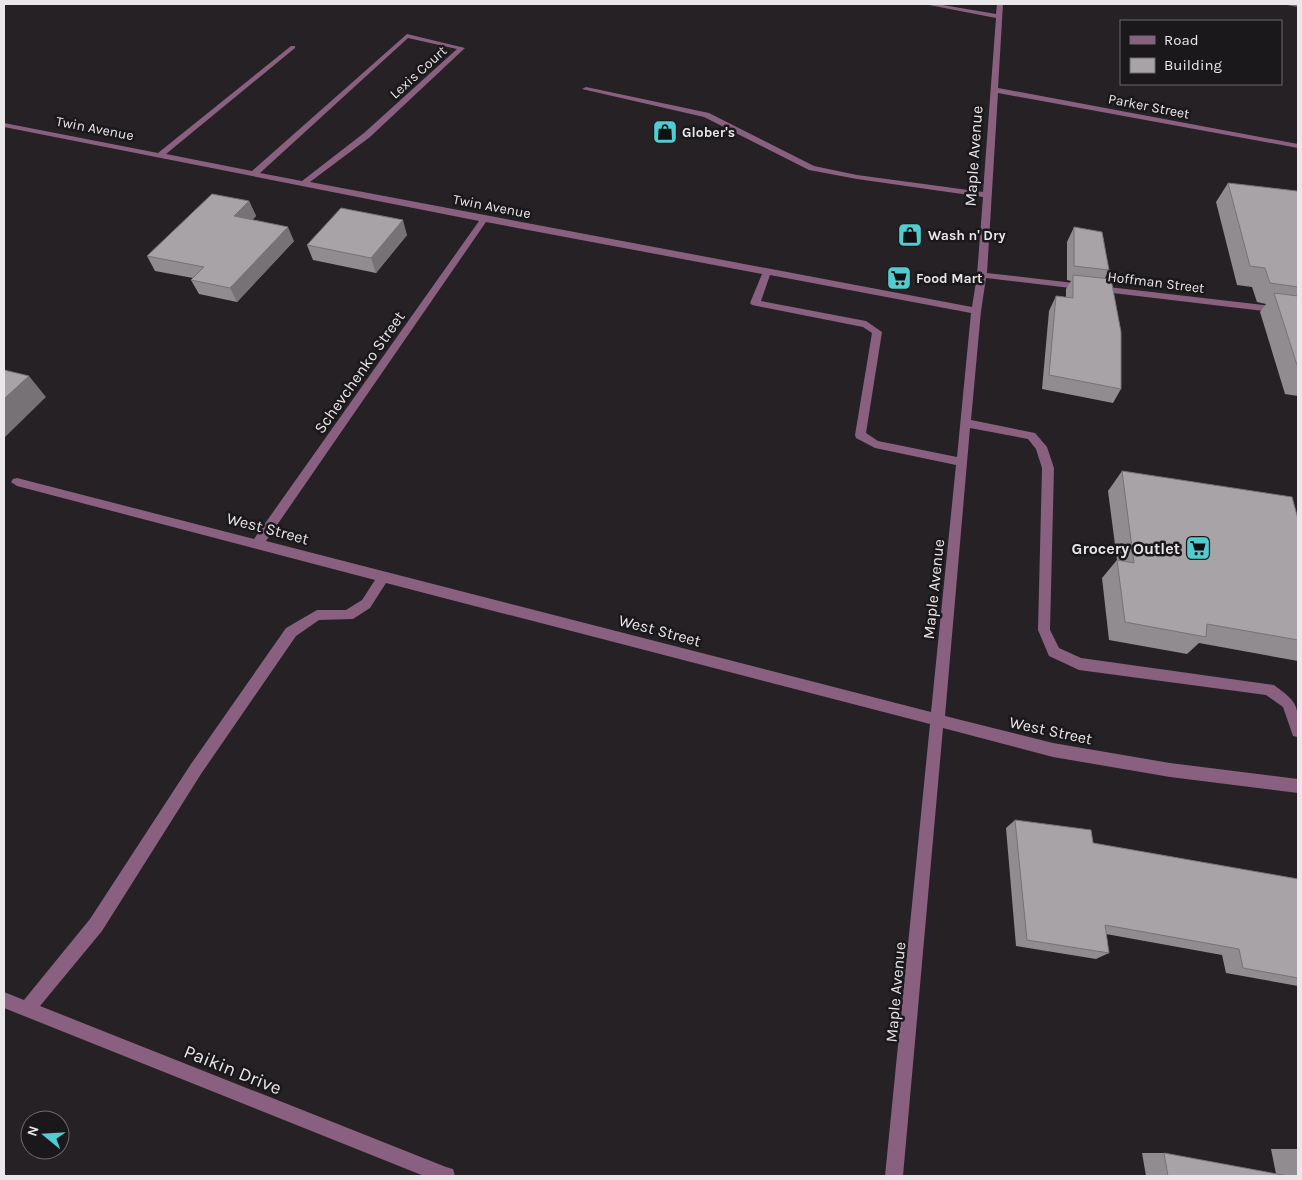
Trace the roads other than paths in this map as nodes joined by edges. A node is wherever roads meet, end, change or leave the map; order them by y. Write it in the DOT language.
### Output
graph roads {
  1 [pos="927,4"];
  2 [pos="1289,4"];
  3 [pos="1298,5"];
  4 [pos="1000,10"];
  5 [pos="293,47"];
  6 [pos="586,89"];
  7 [pos="994,90"];
  8 [pos="6,126"];
  9 [pos="1298,146"];
  10 [pos="160,155"];
  11 [pos="255,173"];
  12 [pos="304,183"];
  13 [pos="986,195"];
  14 [pos="484,219"];
  15 [pos="767,272"];
  16 [pos="982,276"];
  17 [pos="976,311"];
  18 [pos="1298,312"];
  19 [pos="965,423"];
  20 [pos="961,462"];
  21 [pos="17,482"];
  22 [pos="258,543"];
  23 [pos="384,576"];
  24 [pos="936,721"];
  25 [pos="1298,732"];
  26 [pos="1298,786"];
  27 [pos="4,1000"];
  28 [pos="27,1010"];
  29 [pos="446,1176"];
  30 [pos="894,1176"];
  1 -- 4 [label="street"];
  2 -- 3 [label="street"];
  4 -- 7 [label="street, Maple Avenue"];
  5 -- 10 [label="street"];
  6 -- 13 [label="street"];
  7 -- 9 [label="street, Parker Street"];
  7 -- 13 [label="street, Maple Avenue"];
  8 -- 10 [label="street, Twin Avenue"];
  10 -- 11 [label="street, Twin Avenue"];
  11 -- 12 [label="street, Twin Avenue"];
  11 -- 12 [label="street, Lexis Court"];
  12 -- 14 [label="street, Twin Avenue"];
  13 -- 16 [label="street, Maple Avenue"];
  14 -- 15 [label="street, Twin Avenue"];
  14 -- 22 [label="street, Schevchenko Street"];
  15 -- 17 [label="street, Twin Avenue"];
  15 -- 20 [label="street"];
  16 -- 17 [label="street, Maple Avenue"];
  16 -- 18 [label="street, Hoffman Street"];
  17 -- 19 [label="street, Maple Avenue"];
  19 -- 20 [label="street, Maple Avenue"];
  19 -- 25 [label="street"];
  20 -- 24 [label="street, Maple Avenue"];
  21 -- 22 [label="street, West Street"];
  22 -- 23 [label="street, West Street"];
  23 -- 24 [label="street, West Street"];
  23 -- 28 [label="street"];
  24 -- 26 [label="street, West Street"];
  24 -- 30 [label="street, Maple Avenue"];
  27 -- 28 [label="street, Paikin Drive"];
  28 -- 29 [label="street, Paikin Drive"];
}
